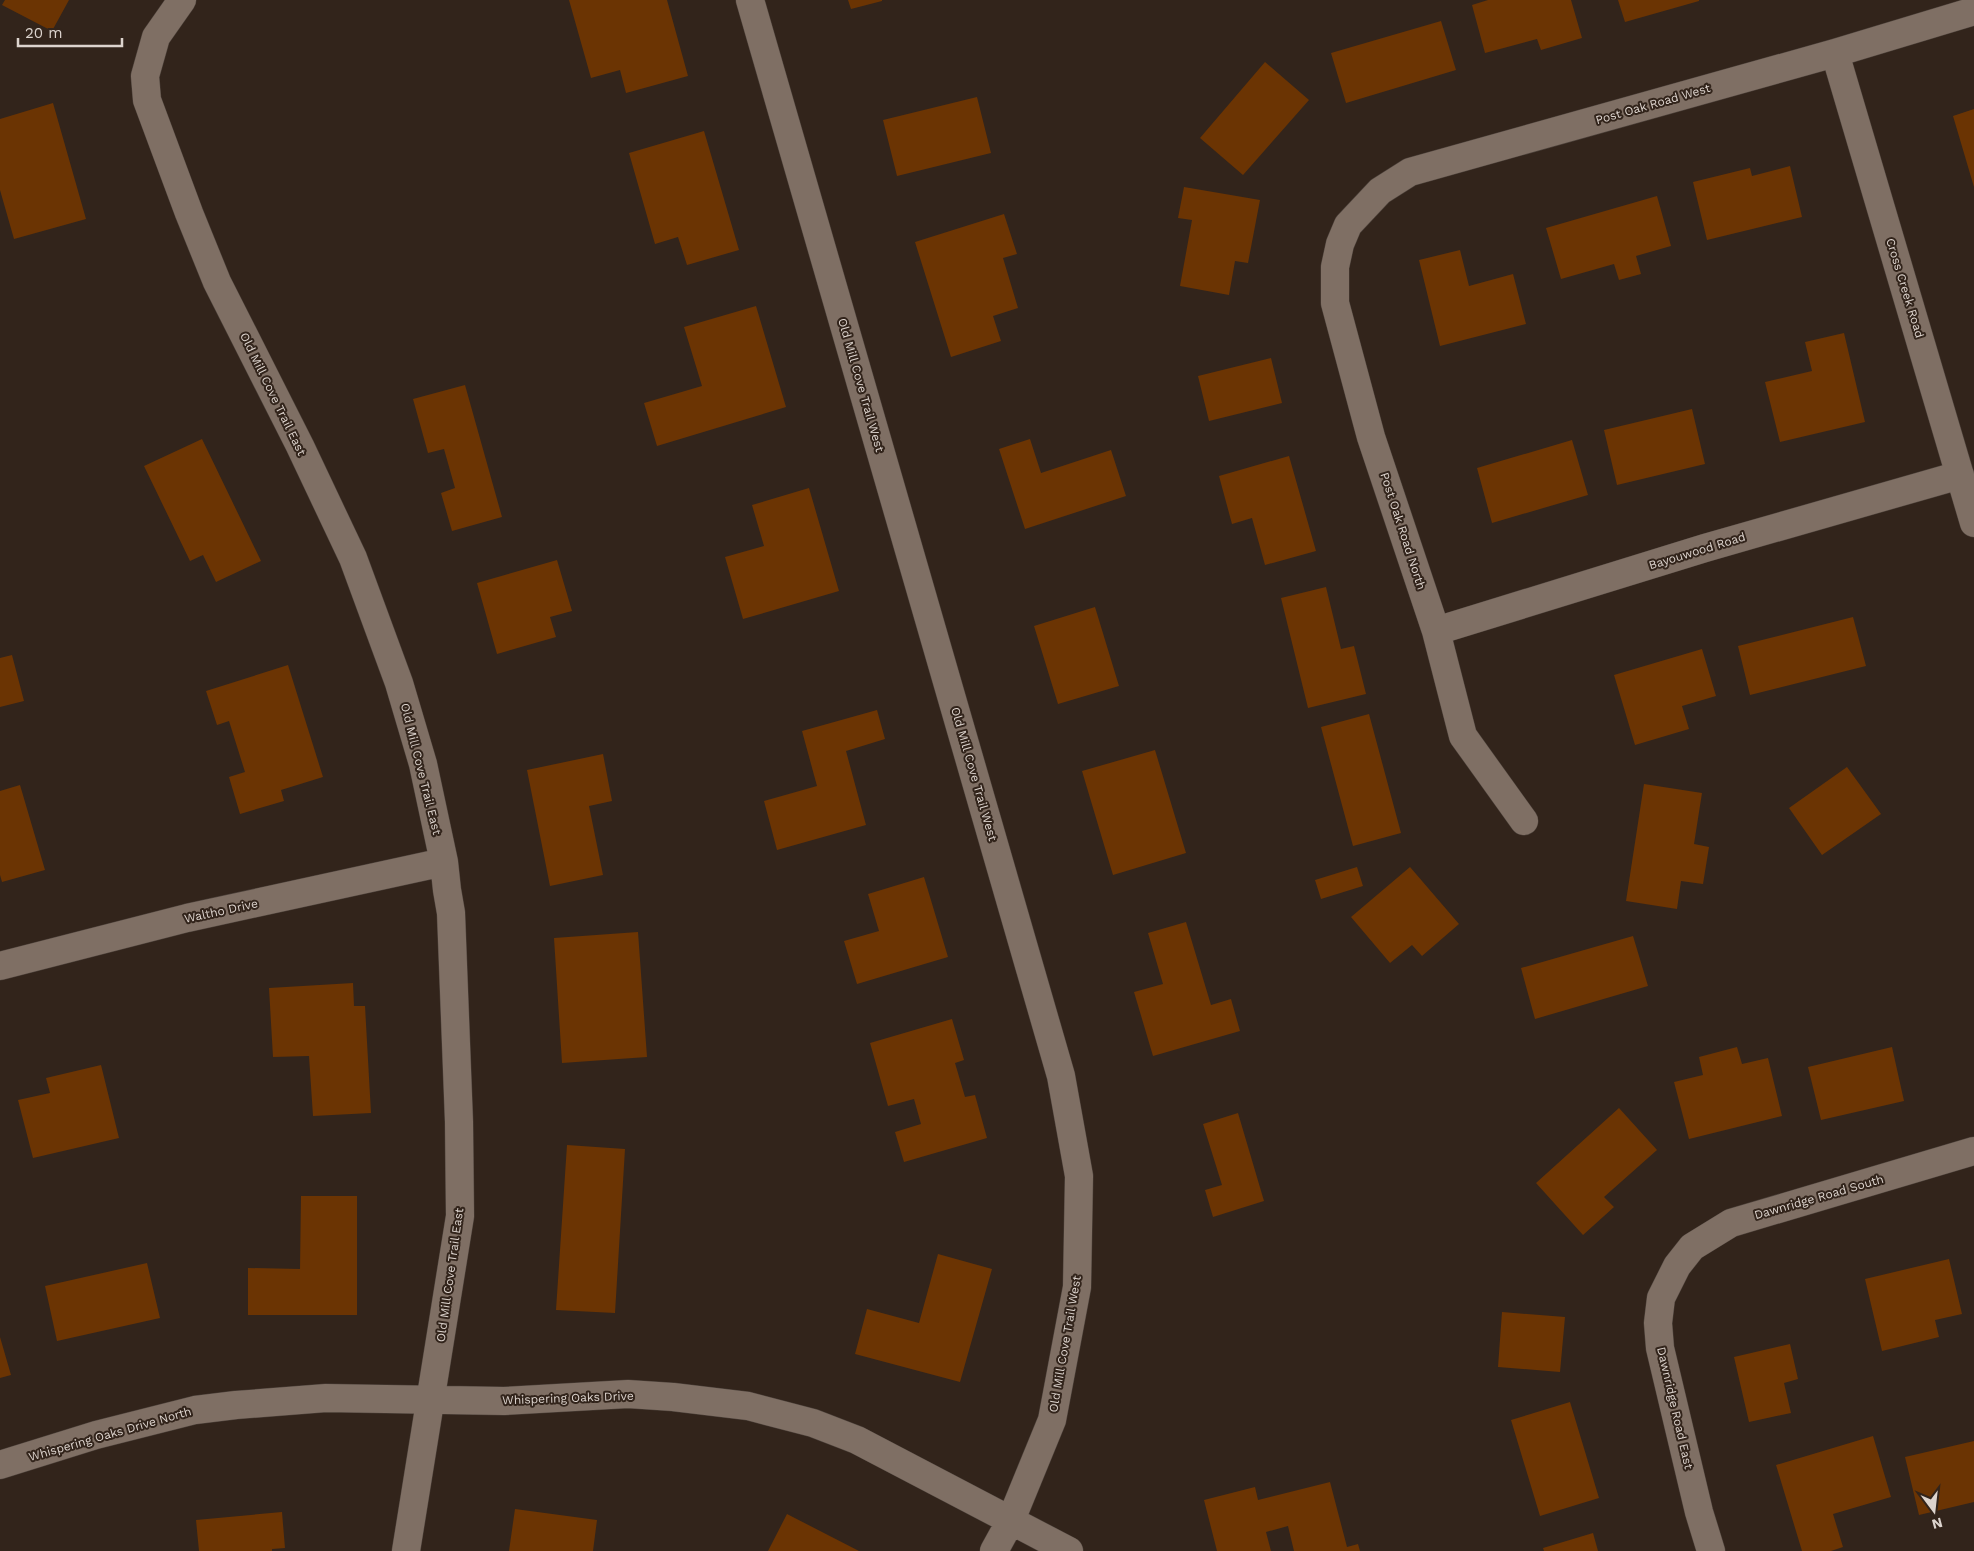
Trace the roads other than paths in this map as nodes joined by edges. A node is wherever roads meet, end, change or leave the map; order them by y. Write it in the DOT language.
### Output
graph roads {
  1 [pos="182,0"];
  2 [pos="750,0"];
  3 [pos="1974,11"];
  4 [pos="1835,53"];
  5 [pos="1348,225"];
  6 [pos="1960,475"];
  7 [pos="1974,522"];
  8 [pos="1436,631"];
  9 [pos="1524,821"];
  10 [pos="444,862"];
  11 [pos="0,966"];
  12 [pos="1974,1151"];
  13 [pos="1677,1266"];
  14 [pos="430,1400"];
  15 [pos="0,1466"];
  16 [pos="1011,1520"];
  17 [pos="406,1551"];
  18 [pos="994,1551"];
  19 [pos="1069,1551"];
  20 [pos="1711,1551"];
  1 -- 10 [label="street, Old Mill Cove Trail East"];
  2 -- 16 [label="street, Old Mill Cove Trail West"];
  3 -- 4 [label="street, Post Oak Road West"];
  4 -- 5 [label="street, Post Oak Road West"];
  4 -- 6 [label="street, Cross Creek Road"];
  5 -- 8 [label="street, Post Oak Road North"];
  6 -- 7 [label="street, Cross Creek Road"];
  6 -- 8 [label="street, Bayouwood Road"];
  8 -- 9 [label="street, Post Oak Road North"];
  10 -- 11 [label="street, Waltho Drive"];
  10 -- 14 [label="street, Old Mill Cove Trail East"];
  12 -- 13 [label="street, Dawnridge Road South"];
  13 -- 20 [label="street, Dawnridge Road East"];
  14 -- 15 [label="street, Whispering Oaks Drive North"];
  14 -- 16 [label="street, Whispering Oaks Drive"];
  14 -- 17 [label="street, Old Mill Cove Trail East"];
  16 -- 18 [label="street, Old Mill Cove Trail West"];
  16 -- 19 [label="street, Whispering Oaks Drive"];
}
